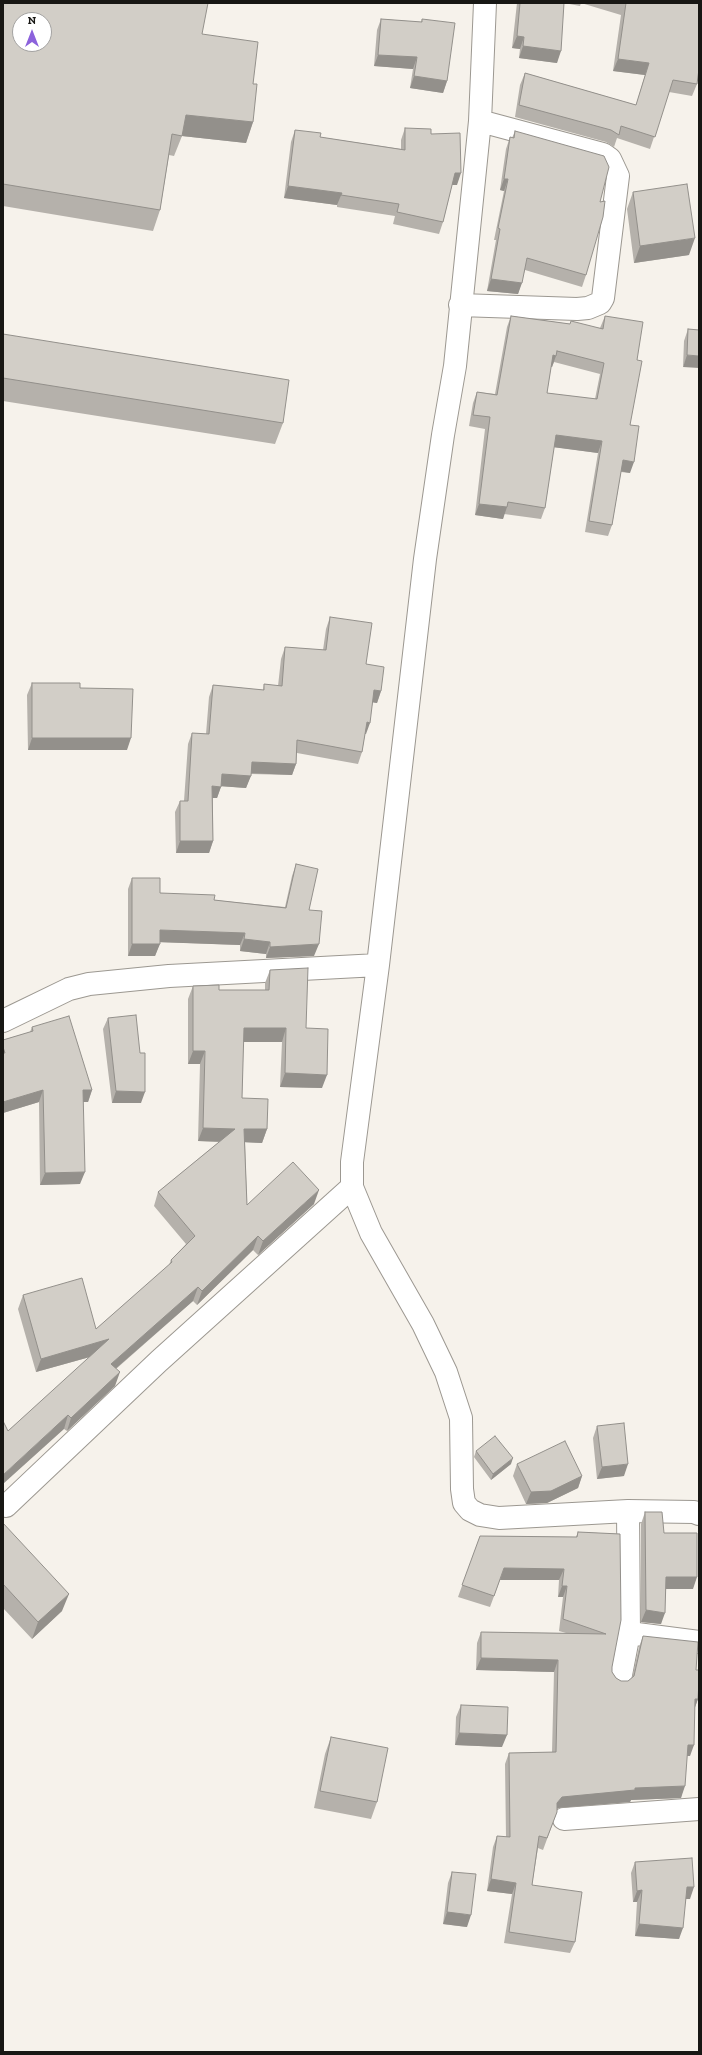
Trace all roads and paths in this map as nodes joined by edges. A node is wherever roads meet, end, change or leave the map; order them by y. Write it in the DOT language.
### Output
graph roads {
  1 [pos="485,3"];
  2 [pos="480,121"];
  3 [pos="460,306"];
  4 [pos="378,965"];
  5 [pos="3,1021"];
  6 [pos="352,1187"];
  7 [pos="6,1506"];
  8 [pos="628,1511"];
  9 [pos="699,1514"];
  10 [pos="629,1632"];
  11 [pos="699,1642"];
  12 [pos="620,1680"];
  13 [pos="699,1809"];
  14 [pos="564,1819"];
  1 -- 2 [label="street"];
  2 -- 3 [label="street"];
  2 -- 3 [label="street"];
  3 -- 4 [label="street"];
  4 -- 5 [label="street"];
  4 -- 6 [label="street"];
  6 -- 7 [label="street"];
  6 -- 8 [label="street"];
  8 -- 9 [label="street"];
  8 -- 10 [label="street"];
  10 -- 11 [label="street"];
  10 -- 12 [label="street"];
  13 -- 14 [label="street"];
}
